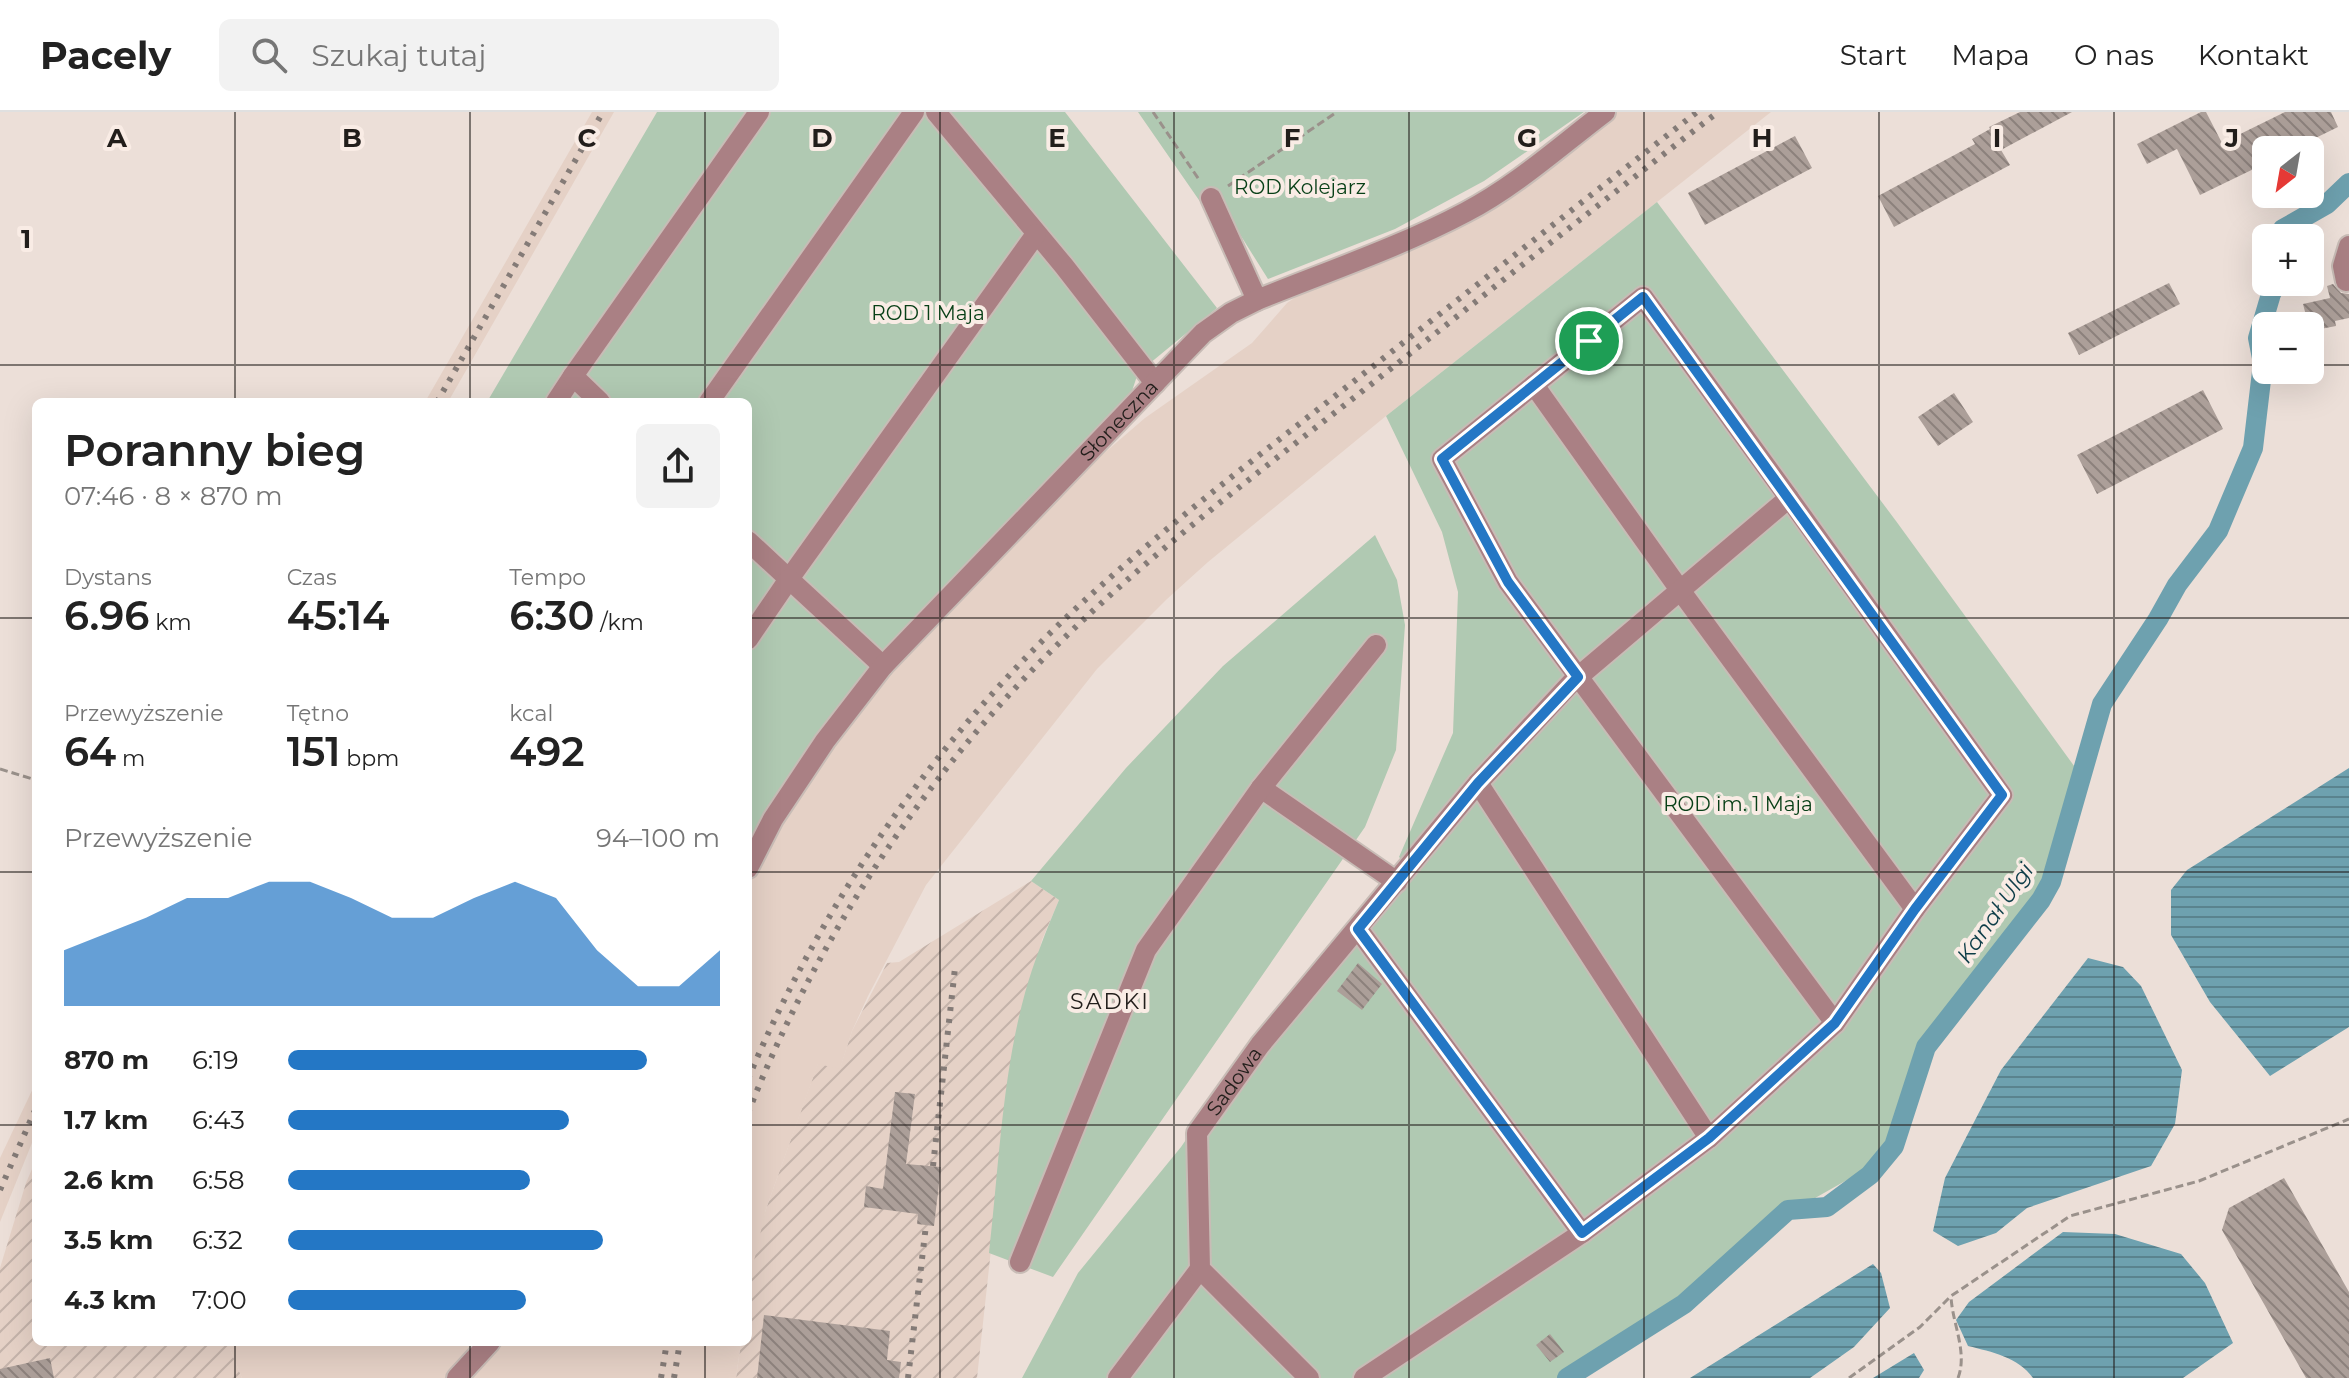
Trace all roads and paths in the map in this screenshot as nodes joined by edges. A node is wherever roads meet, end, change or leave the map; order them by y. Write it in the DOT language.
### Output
graph roads {
  1 [pos="759,112"];
  2 [pos="914,112"];
  3 [pos="936,112"];
  4 [pos="1153,112"];
  5 [pos="1337,112"];
  6 [pos="1605,112"];
  7 [pos="1211,198"];
  8 [pos="1036,234"];
  9 [pos="2349,246"];
  10 [pos="2346,281"];
  11 [pos="1257,300"];
  12 [pos="573,376"];
  13 [pos="1155,383"];
  14 [pos="1534,385"];
  15 [pos="559,398"];
  16 [pos="596,398"];
  17 [pos="712,398"];
  18 [pos="1789,498"];
  19 [pos="752,545"];
  20 [pos="789,579"];
  21 [pos="1680,590"];
  22 [pos="752,633"];
  23 [pos="1376,645"];
  24 [pos="883,666"];
  25 [pos="1578,677"];
  26 [pos="0,769"];
  27 [pos="32,779"];
  28 [pos="1478,783"];
  29 [pos="1261,788"];
  30 [pos="752,860"];
  31 [pos="1397,882"];
  32 [pos="1915,909"];
  33 [pos="1358,929"];
  34 [pos="1835,1023"];
  35 [pos="2349,1119"];
  36 [pos="1709,1138"];
  37 [pos="1582,1233"];
  38 [pos="1020,1262"];
  39 [pos="1200,1269"];
  40 [pos="1951,1296"];
  41 [pos="486,1346"];
  42 [pos="457,1378"];
  43 [pos="1118,1378"];
  44 [pos="1309,1378"];
  45 [pos="1364,1378"];
  46 [pos="1849,1378"];
  47 [pos="1958,1378"];
  1 -- 12 [label="street"];
  2 -- 17 [label="street"];
  3 -- 8 [label="street"];
  4 -- 7 [label="path"];
  5 -- 7 [label="path"];
  6 -- 11 [label="street, Słoneczna"];
  7 -- 11 [label="street"];
  8 -- 13 [label="street"];
  8 -- 20 [label="street"];
  9 -- 10 [label="street"];
  11 -- 13 [label="street, Słoneczna"];
  12 -- 15 [label="street"];
  12 -- 16 [label="street"];
  13 -- 24 [label="street, Słoneczna"];
  14 -- 18 [label="street"];
  14 -- 21 [label="street"];
  14 -- 25 [label="street"];
  18 -- 21 [label="street, Sadowa"];
  18 -- 32 [label="street"];
  19 -- 20 [label="street"];
  20 -- 22 [label="street"];
  20 -- 24 [label="street"];
  21 -- 25 [label="street, Sadowa"];
  21 -- 32 [label="street"];
  23 -- 29 [label="street"];
  24 -- 30 [label="street, Słoneczna"];
  25 -- 28 [label="street, Sadowa"];
  25 -- 34 [label="street"];
  26 -- 27 [label="path"];
  28 -- 31 [label="street, Sadowa"];
  28 -- 36 [label="street"];
  29 -- 31 [label="street"];
  29 -- 38 [label="street"];
  31 -- 33 [label="street, Sadowa"];
  32 -- 34 [label="street"];
  33 -- 37 [label="street"];
  33 -- 39 [label="street, Sadowa"];
  34 -- 36 [label="street"];
  35 -- 40 [label="path"];
  36 -- 37 [label="street"];
  37 -- 45 [label="street"];
  39 -- 43 [label="street"];
  39 -- 44 [label="street"];
  40 -- 46 [label="path"];
  40 -- 47 [label="path"];
  41 -- 42 [label="street"];
}
